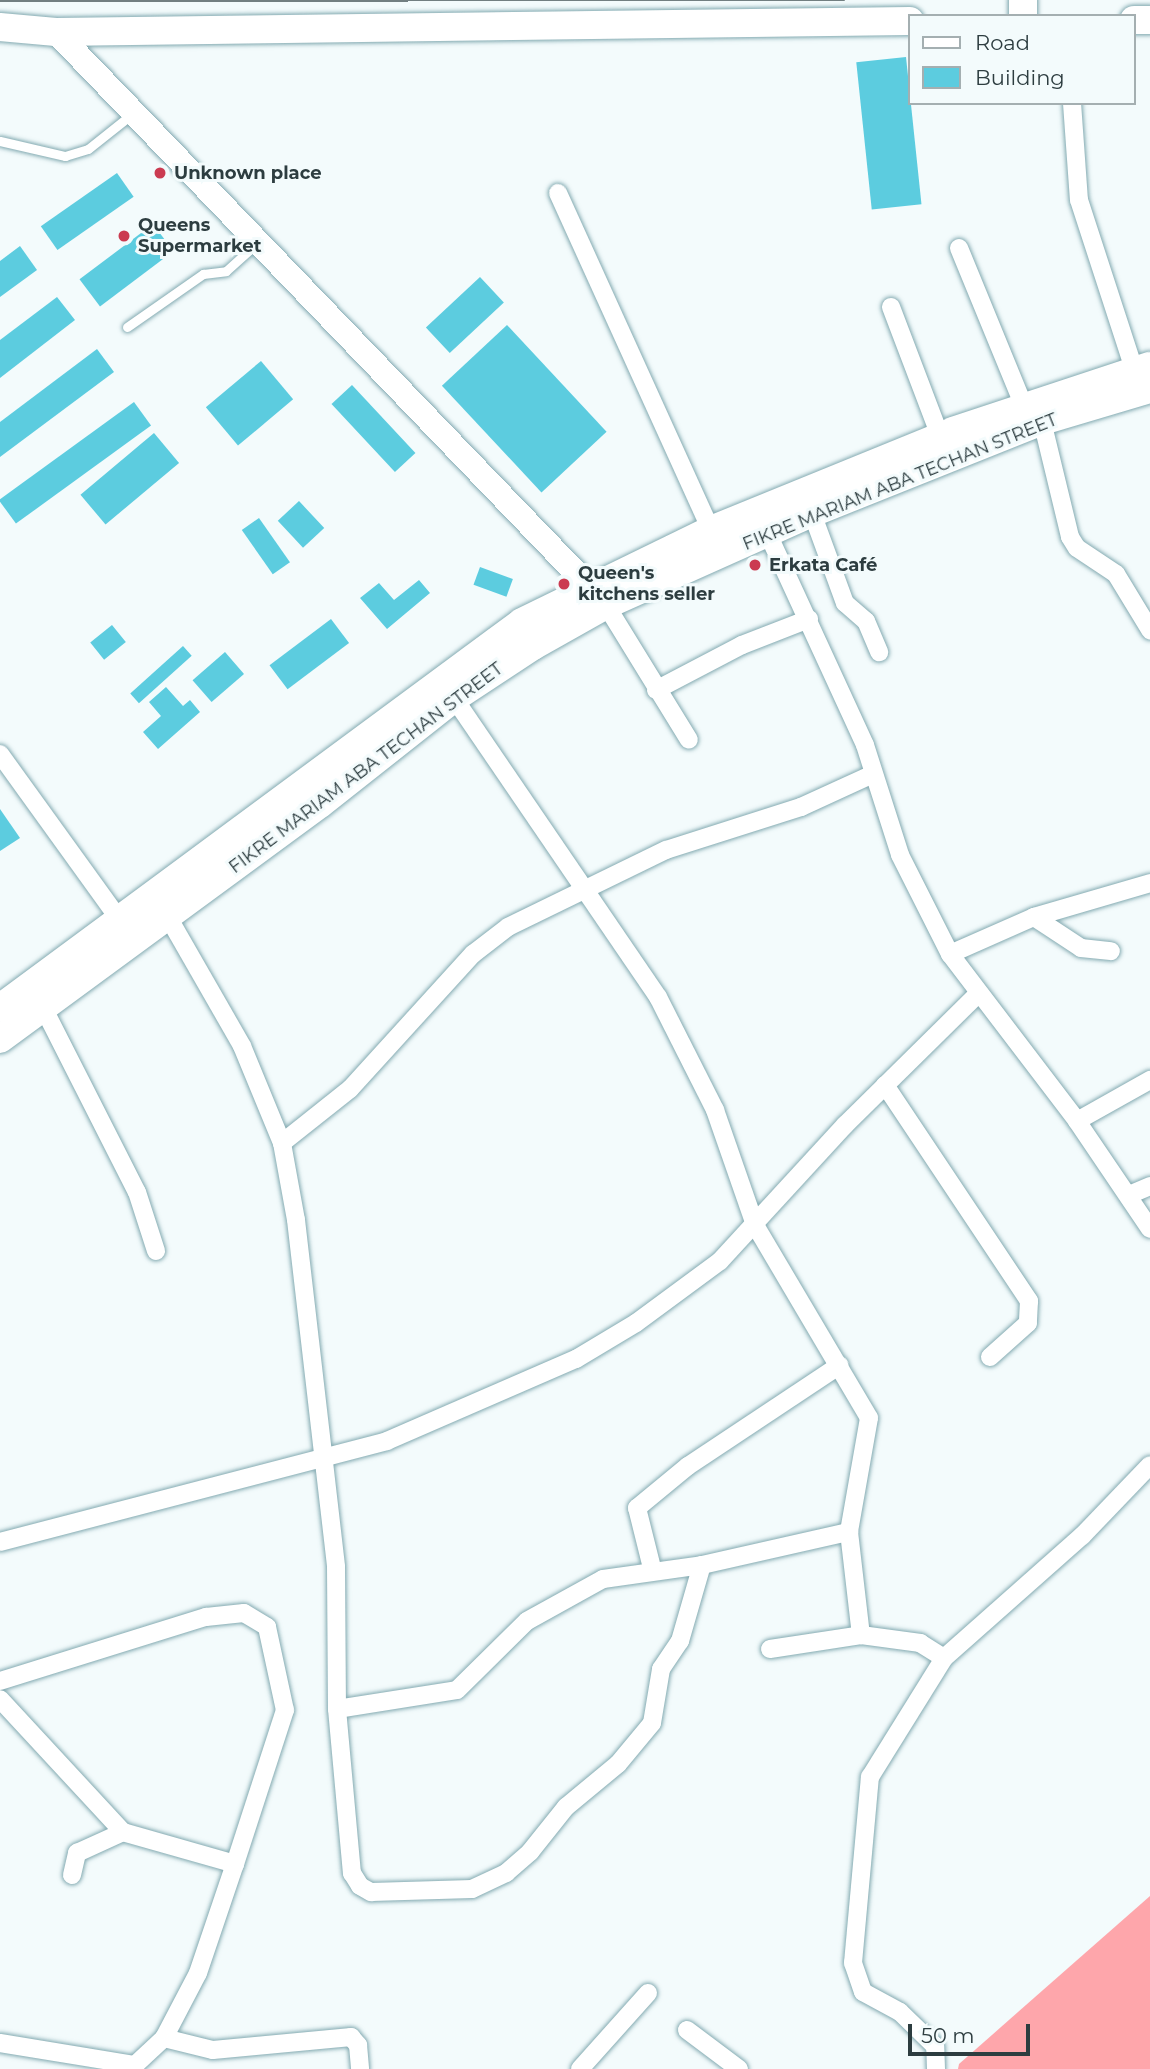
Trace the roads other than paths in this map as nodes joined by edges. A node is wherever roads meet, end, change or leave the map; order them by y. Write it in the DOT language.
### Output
graph roads {
  1 [pos="908,21"];
  2 [pos="0,27"];
  3 [pos="56,32"];
  4 [pos="1072,105"];
  5 [pos="134,112"];
  6 [pos="0,141"];
  7 [pos="558,193"];
  8 [pos="259,242"];
  9 [pos="959,248"];
  10 [pos="891,307"];
  11 [pos="127,327"];
  12 [pos="1145,375"];
  13 [pos="1033,413"];
  14 [pos="952,439"];
  15 [pos="812,513"];
  16 [pos="711,530"];
  17 [pos="768,534"];
  18 [pos="598,595"];
  19 [pos="809,619"];
  20 [pos="1150,630"];
  21 [pos="878,652"];
  22 [pos="656,690"];
  23 [pos="454,698"];
  24 [pos="689,740"];
  25 [pos="0,754"];
  26 [pos="873,774"];
  27 [pos="1150,883"];
  28 [pos="582,888"];
  29 [pos="167,915"];
  30 [pos="1034,917"];
  31 [pos="121,922"];
  32 [pos="1111,951"];
  33 [pos="950,954"];
  34 [pos="977,995"];
  35 [pos="0,1008"];
  36 [pos="44,1009"];
  37 [pos="0,1039"];
  38 [pos="1150,1080"];
  39 [pos="885,1085"];
  40 [pos="1077,1121"];
  41 [pos="282,1143"];
  42 [pos="1150,1186"];
  43 [pos="1129,1195"];
  44 [pos="755,1225"];
  45 [pos="1150,1229"];
  46 [pos="156,1251"];
  47 [pos="990,1357"];
  48 [pos="840,1364"];
  49 [pos="322,1458"];
  50 [pos="1150,1465"];
  51 [pos="849,1532"];
  52 [pos="0,1542"];
  53 [pos="702,1565"];
  54 [pos="652,1568"];
  55 [pos="861,1635"];
  56 [pos="770,1649"];
  57 [pos="944,1658"];
  58 [pos="0,1681"];
  59 [pos="0,1699"];
  60 [pos="337,1709"];
  61 [pos="123,1832"];
  62 [pos="235,1864"];
  63 [pos="72,1875"];
  64 [pos="648,1993"];
  65 [pos="687,2030"];
  66 [pos="164,2038"];
  67 [pos="0,2043"];
  68 [pos="717,2063"];
  69 [pos="136,2067"];
  70 [pos="360,2069"];
  71 [pos="580,2069"];
  72 [pos="739,2069"];
  73 [pos="936,2069"];
  1 -- 3 [label="main road"];
  2 -- 3 [label="main road"];
  3 -- 5 [label="street"];
  4 -- 12 [label="street"];
  5 -- 6 [label="lane"];
  5 -- 8 [label="street"];
  7 -- 16 [label="street"];
  8 -- 11 [label="lane"];
  8 -- 18 [label="street"];
  9 -- 13 [label="street"];
  10 -- 14 [label="street"];
  12 -- 13 [label="main road, FIKRE MARIAM ABA TECHAN STREET"];
  13 -- 14 [label="main road, FIKRE MARIAM ABA TECHAN STREET"];
  13 -- 20 [label="street"];
  14 -- 15 [label="main road, FIKRE MARIAM ABA TECHAN STREET"];
  14 -- 16 [label="main road, FIKRE MARIAM ABA TECHAN STREET"];
  15 -- 17 [label="main road, FIKRE MARIAM ABA TECHAN STREET"];
  15 -- 21 [label="street"];
  16 -- 18 [label="main road, FIKRE MARIAM ABA TECHAN STREET"];
  17 -- 18 [label="main road, FIKRE MARIAM ABA TECHAN STREET"];
  17 -- 19 [label="street"];
  18 -- 22 [label="street"];
  18 -- 23 [label="main road, FIKRE MARIAM ABA TECHAN STREET"];
  18 -- 31 [label="main road, FIKRE MARIAM ABA TECHAN STREET"];
  19 -- 22 [label="street"];
  19 -- 26 [label="street"];
  22 -- 24 [label="street"];
  23 -- 28 [label="street"];
  23 -- 29 [label="main road, FIKRE MARIAM ABA TECHAN STREET"];
  25 -- 31 [label="street"];
  26 -- 28 [label="street"];
  26 -- 33 [label="street"];
  27 -- 30 [label="street"];
  28 -- 41 [label="street"];
  28 -- 44 [label="street"];
  29 -- 36 [label="main road, FIKRE MARIAM ABA TECHAN STREET"];
  29 -- 41 [label="street"];
  30 -- 32 [label="street"];
  30 -- 33 [label="street"];
  31 -- 35 [label="main road, FIKRE MARIAM ABA TECHAN STREET"];
  33 -- 34 [label="street"];
  34 -- 39 [label="street"];
  34 -- 40 [label="street"];
  36 -- 37 [label="main road, FIKRE MARIAM ABA TECHAN STREET"];
  36 -- 46 [label="street"];
  38 -- 40 [label="street"];
  39 -- 44 [label="street"];
  39 -- 47 [label="street"];
  40 -- 43 [label="street"];
  41 -- 49 [label="street"];
  42 -- 43 [label="street"];
  43 -- 45 [label="street"];
  44 -- 48 [label="street"];
  44 -- 49 [label="street"];
  48 -- 51 [label="street"];
  48 -- 54 [label="street"];
  49 -- 52 [label="street"];
  49 -- 60 [label="street"];
  50 -- 57 [label="street"];
  51 -- 53 [label="street"];
  51 -- 55 [label="street"];
  53 -- 54 [label="street"];
  53 -- 60 [label="street"];
  54 -- 60 [label="street"];
  55 -- 56 [label="street"];
  55 -- 57 [label="street"];
  57 -- 73 [label="street"];
  58 -- 62 [label="street"];
  59 -- 61 [label="street"];
  61 -- 62 [label="street"];
  61 -- 63 [label="street"];
  62 -- 66 [label="street"];
  64 -- 71 [label="street"];
  65 -- 68 [label="street"];
  66 -- 69 [label="street"];
  66 -- 70 [label="street"];
  67 -- 69 [label="street"];
  68 -- 72 [label="street"];
}
